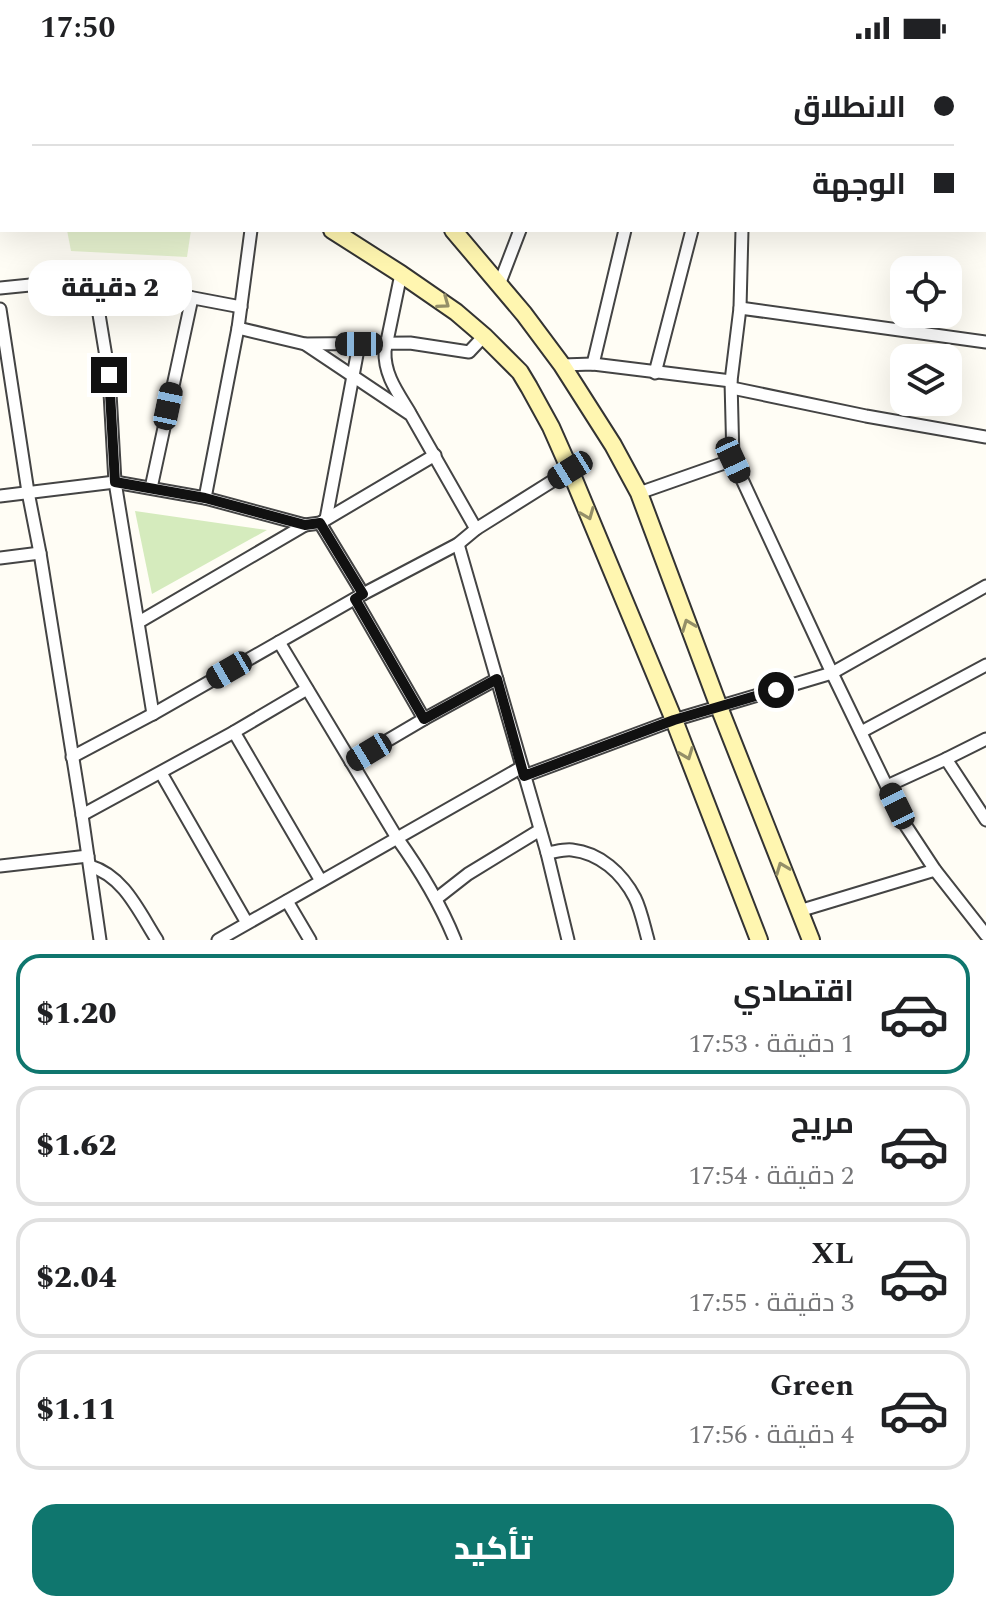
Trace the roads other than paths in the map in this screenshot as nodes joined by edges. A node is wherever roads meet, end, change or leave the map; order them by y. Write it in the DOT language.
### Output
graph roads {
  1 [pos="251,232"];
  2 [pos="335,232"];
  3 [pos="455,232"];
  4 [pos="519,232"];
  5 [pos="625,232"];
  6 [pos="691,232"];
  7 [pos="742,232"];
  8 [pos="401,274"];
  9 [pos="94,284"];
  10 [pos="499,285"];
  11 [pos="0,288"];
  12 [pos="192,298"];
  13 [pos="241,307"];
  14 [pos="740,308"];
  15 [pos="0,309"];
  16 [pos="238,328"];
  17 [pos="484,336"];
  18 [pos="986,342"];
  19 [pos="305,344"];
  20 [pos="359,344"];
  21 [pos="387,344"];
  22 [pos="593,364"];
  23 [pos="562,365"];
  24 [pos="655,373"];
  25 [pos="352,377"];
  26 [pos="731,385"];
  27 [pos="411,415"];
  28 [pos="986,437"];
  29 [pos="435,455"];
  30 [pos="733,460"];
  31 [pos="570,470"];
  32 [pos="115,482"];
  33 [pos="151,488"];
  34 [pos="28,492"];
  35 [pos="639,493"];
  36 [pos="0,496"];
  37 [pos="205,498"];
  38 [pos="323,521"];
  39 [pos="305,525"];
  40 [pos="476,529"];
  41 [pos="458,544"];
  42 [pos="40,553"];
  43 [pos="0,558"];
  44 [pos="986,586"];
  45 [pos="359,596"];
  46 [pos="139,622"];
  47 [pos="279,642"];
  48 [pos="986,665"];
  49 [pos="832,673"];
  50 [pos="497,679"];
  51 [pos="307,689"];
  52 [pos="719,707"];
  53 [pos="153,714"];
  54 [pos="424,719"];
  55 [pos="674,720"];
  56 [pos="234,732"];
  57 [pos="861,732"];
  58 [pos="986,739"];
  59 [pos="72,757"];
  60 [pos="946,759"];
  61 [pos="351,762"];
  62 [pos="523,771"];
  63 [pos="161,773"];
  64 [pos="887,786"];
  65 [pos="82,815"];
  66 [pos="986,820"];
  67 [pos="540,830"];
  68 [pos="397,838"];
  69 [pos="547,853"];
  70 [pos="89,861"];
  71 [pos="0,866"];
  72 [pos="935,870"];
  73 [pos="321,881"];
  74 [pos="436,899"];
  75 [pos="287,901"];
  76 [pos="799,911"];
  77 [pos="247,923"];
  78 [pos="986,935"];
  79 [pos="100,940"];
  80 [pos="157,940"];
  81 [pos="218,940"];
  82 [pos="310,940"];
  83 [pos="455,940"];
  84 [pos="568,940"];
  85 [pos="648,940"];
  86 [pos="759,940"];
  87 [pos="811,940"];
  1 -- 13 [label="street"];
  2 -- 8 [label="street"];
  3 -- 10 [label="street"];
  4 -- 10 [label="street"];
  5 -- 22 [label="street"];
  6 -- 24 [label="street"];
  7 -- 14 [label="street"];
  8 -- 17 [label="street, one-way"];
  8 -- 21 [label="street"];
  9 -- 11 [label="street"];
  9 -- 12 [label="street"];
  9 -- 32 [label="street"];
  10 -- 23 [label="street"];
  12 -- 13 [label="street"];
  12 -- 33 [label="street"];
  13 -- 16 [label="street"];
  14 -- 18 [label="street"];
  14 -- 26 [label="street"];
  15 -- 34 [label="street"];
  16 -- 19 [label="street"];
  16 -- 37 [label="street"];
  17 -- 21 [label="street"];
  17 -- 31 [label="street"];
  19 -- 20 [label="street"];
  19 -- 25 [label="street"];
  20 -- 21 [label="street"];
  20 -- 25 [label="street"];
  21 -- 27 [label="street"];
  22 -- 23 [label="street"];
  22 -- 24 [label="street"];
  23 -- 35 [label="street"];
  24 -- 26 [label="street"];
  25 -- 27 [label="street"];
  25 -- 38 [label="street"];
  26 -- 28 [label="street"];
  26 -- 30 [label="street"];
  27 -- 29 [label="street"];
  29 -- 38 [label="street"];
  29 -- 40 [label="street"];
  30 -- 35 [label="street"];
  30 -- 49 [label="street"];
  31 -- 40 [label="street"];
  31 -- 55 [label="street, one-way"];
  32 -- 33 [label="street"];
  32 -- 34 [label="street"];
  32 -- 46 [label="street"];
  33 -- 37 [label="street"];
  34 -- 36 [label="street"];
  34 -- 42 [label="street"];
  52 -- 35 [label="street, one-way"];
  37 -- 39 [label="street"];
  38 -- 39 [label="street"];
  38 -- 45 [label="street"];
  39 -- 46 [label="street"];
  40 -- 41 [label="street"];
  41 -- 45 [label="street"];
  41 -- 50 [label="street"];
  42 -- 43 [label="street"];
  42 -- 59 [label="street"];
  44 -- 49 [label="street"];
  45 -- 47 [label="street"];
  45 -- 54 [label="street"];
  46 -- 53 [label="street"];
  47 -- 51 [label="street"];
  47 -- 53 [label="street"];
  48 -- 57 [label="street"];
  49 -- 52 [label="street"];
  49 -- 57 [label="street"];
  50 -- 54 [label="street"];
  50 -- 62 [label="street"];
  51 -- 56 [label="street"];
  51 -- 61 [label="street"];
  52 -- 55 [label="street"];
  76 -- 52 [label="street, one-way"];
  53 -- 59 [label="street"];
  54 -- 61 [label="street"];
  55 -- 62 [label="street"];
  55 -- 86 [label="street, one-way"];
  56 -- 63 [label="street"];
  56 -- 73 [label="street"];
  57 -- 64 [label="street"];
  58 -- 60 [label="street"];
  59 -- 65 [label="street"];
  60 -- 64 [label="street"];
  60 -- 66 [label="street"];
  61 -- 68 [label="street"];
  62 -- 67 [label="street"];
  62 -- 68 [label="street"];
  63 -- 65 [label="street"];
  63 -- 77 [label="street"];
  64 -- 72 [label="street"];
  65 -- 70 [label="street"];
  67 -- 69 [label="street"];
  67 -- 74 [label="street"];
  68 -- 73 [label="street"];
  68 -- 74 [label="street"];
  69 -- 84 [label="street"];
  69 -- 85 [label="street"];
  70 -- 71 [label="street"];
  70 -- 79 [label="street"];
  70 -- 80 [label="street"];
  72 -- 76 [label="street"];
  72 -- 78 [label="street"];
  73 -- 75 [label="street"];
  74 -- 83 [label="street"];
  75 -- 77 [label="street"];
  75 -- 82 [label="street"];
  76 -- 87 [label="street"];
  77 -- 81 [label="street"];
}
